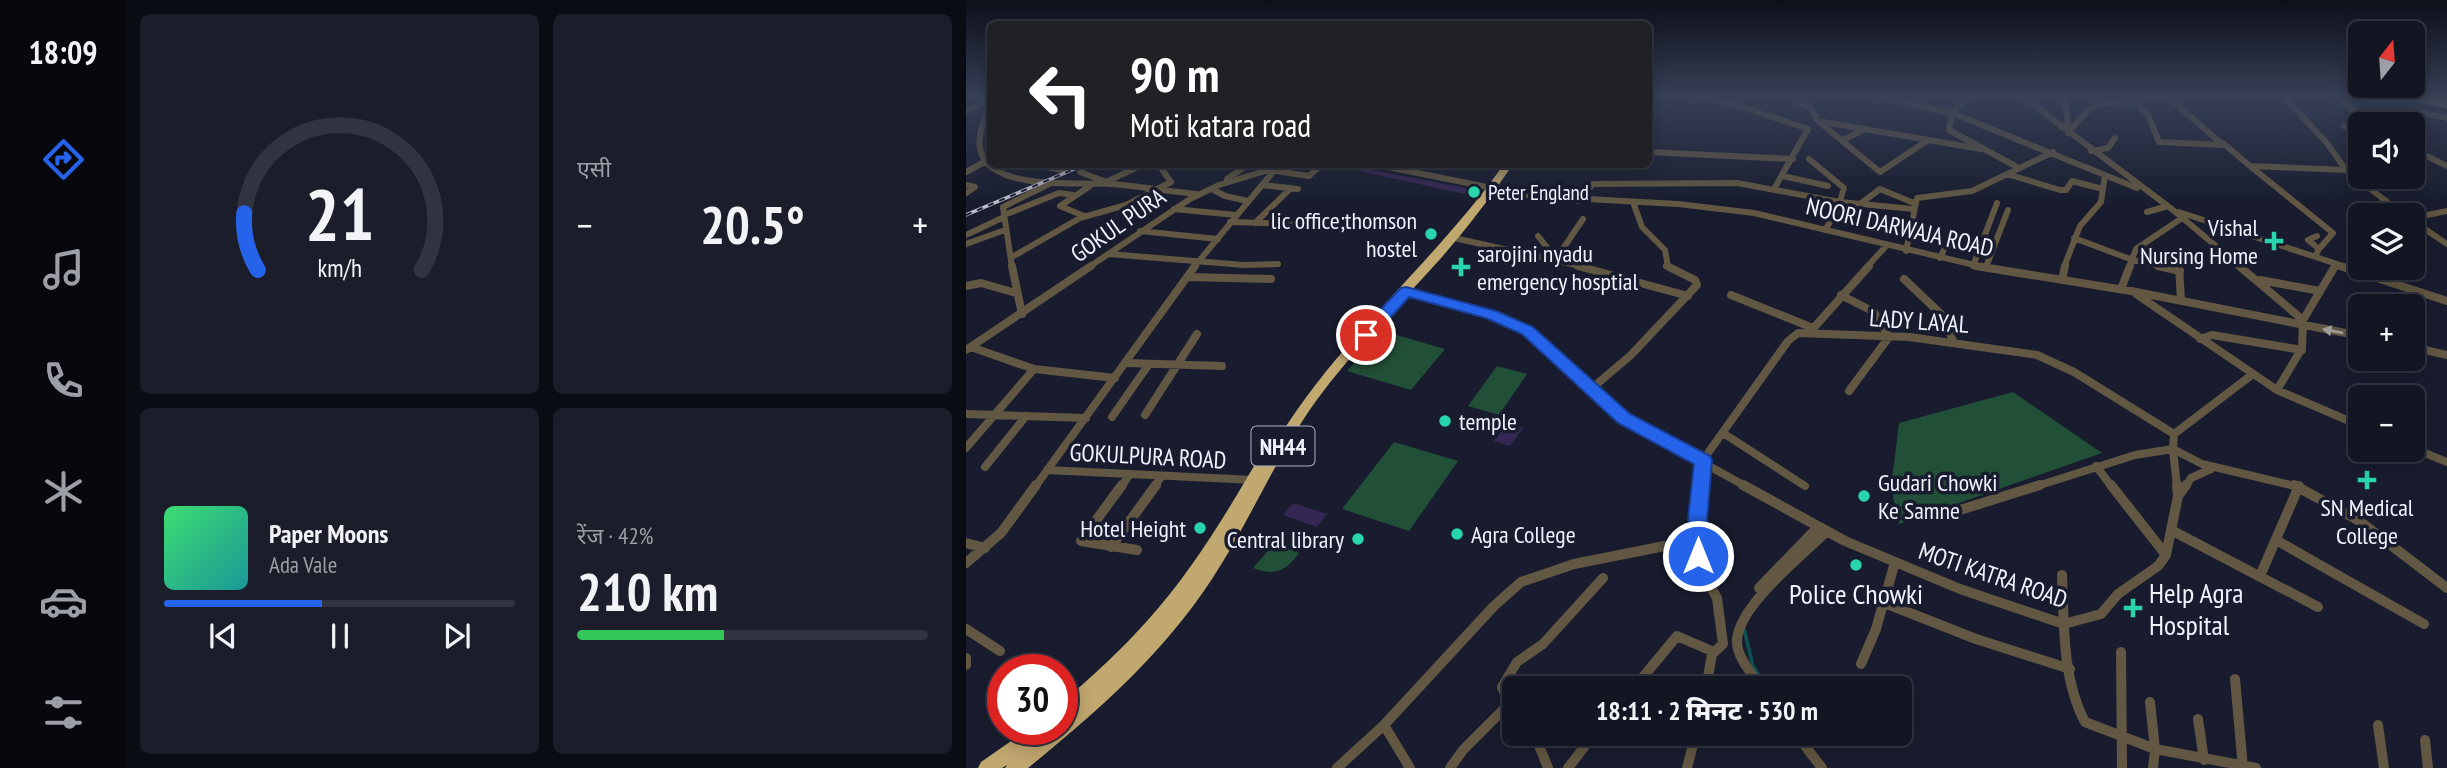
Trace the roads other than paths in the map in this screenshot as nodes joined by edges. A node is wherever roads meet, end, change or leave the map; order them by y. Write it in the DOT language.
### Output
graph roads {
  1 [pos="980,132"];
  2 [pos="1808,132"];
  3 [pos="1832,132"];
  4 [pos="1859,132"];
  5 [pos="1885,132"];
  6 [pos="1951,132"];
  7 [pos="2001,132"];
  8 [pos="2155,132"];
  9 [pos="2208,132"];
  10 [pos="2317,132"];
  11 [pos="2068,133"];
  12 [pos="2115,138"];
  13 [pos="1928,140"];
  14 [pos="1843,141"];
  15 [pos="2223,144"];
  16 [pos="1981,149"];
  17 [pos="2091,151"];
  18 [pos="1652,152"];
  19 [pos="2053,152"];
  20 [pos="987,155"];
  21 [pos="2425,155"];
  22 [pos="1793,159"];
  23 [pos="1809,159"];
  24 [pos="2250,166"];
  25 [pos="2447,166"];
  26 [pos="995,168"];
  27 [pos="1036,168"];
  28 [pos="1136,168"];
  29 [pos="1160,168"];
  30 [pos="1243,168"];
  31 [pos="1278,168"];
  32 [pos="1318,168"];
  33 [pos="1387,168"];
  34 [pos="1408,168"];
  35 [pos="1499,168"];
  36 [pos="1506,168"];
  37 [pos="2019,168"];
  38 [pos="2346,170"];
  39 [pos="966,172"];
  40 [pos="1080,172"];
  41 [pos="1403,172"];
  42 [pos="2007,174"];
  43 [pos="2105,175"];
  44 [pos="1783,176"];
  45 [pos="1024,178"];
  46 [pos="1051,183"];
  47 [pos="1108,183"];
  48 [pos="1092,184"];
  49 [pos="966,185"];
  50 [pos="1219,185"];
  51 [pos="1262,185"];
  52 [pos="1828,186"];
  53 [pos="1212,189"];
  54 [pos="1774,189"];
  55 [pos="2103,189"];
  56 [pos="1488,190"];
  57 [pos="1156,191"];
  58 [pos="2146,192"];
  59 [pos="966,193"];
  60 [pos="1199,194"];
  61 [pos="1073,195"];
  62 [pos="1248,201"];
  63 [pos="1577,201"];
  64 [pos="1633,202"];
  65 [pos="1840,202"];
  66 [pos="1997,203"];
  67 [pos="2389,203"];
  68 [pos="1860,204"];
  69 [pos="1914,206"];
  70 [pos="2170,208"];
  71 [pos="1174,209"];
  72 [pos="2008,210"];
  73 [pos="2447,211"];
  74 [pos="2147,212"];
  75 [pos="1236,215"];
  76 [pos="1004,216"];
  77 [pos="1084,216"];
  78 [pos="2425,217"];
  79 [pos="2182,218"];
  80 [pos="1583,219"];
  81 [pos="1230,222"];
  82 [pos="1255,223"];
  83 [pos="1300,224"];
  84 [pos="2425,228"];
  85 [pos="1005,230"];
  86 [pos="1825,230"];
  87 [pos="1140,231"];
  88 [pos="966,235"];
  89 [pos="1538,236"];
  90 [pos="2317,236"];
  91 [pos="1950,237"];
  92 [pos="1454,238"];
  93 [pos="2074,238"];
  94 [pos="1217,239"];
  95 [pos="2447,243"];
  96 [pos="966,244"];
  97 [pos="1886,246"];
  98 [pos="2319,249"];
  99 [pos="1906,251"];
  100 [pos="1108,254"];
  101 [pos="1012,257"];
  102 [pos="1558,258"];
  103 [pos="1940,258"];
  104 [pos="2179,258"];
  105 [pos="2130,259"];
  106 [pos="2315,259"];
  107 [pos="1198,262"];
  108 [pos="1279,264"];
  109 [pos="2335,265"];
  110 [pos="1973,266"];
  111 [pos="1986,268"];
  112 [pos="2180,271"];
  113 [pos="1187,277"];
  114 [pos="1271,279"];
  115 [pos="1904,279"];
  116 [pos="2257,279"];
  117 [pos="2062,280"];
  118 [pos="966,286"];
  119 [pos="2120,289"];
  120 [pos="2131,290"];
  121 [pos="1406,291"];
  122 [pos="2320,291"];
  123 [pos="1016,293"];
  124 [pos="1731,295"];
  125 [pos="1841,295"];
  126 [pos="1688,296"];
  127 [pos="2447,300"];
  128 [pos="2181,301"];
  129 [pos="1022,314"];
  130 [pos="2303,323"];
  131 [pos="1812,330"];
  132 [pos="1197,334"];
  133 [pos="2348,334"];
  134 [pos="1889,337"];
  135 [pos="2200,339"];
  136 [pos="1953,341"];
  137 [pos="969,349"];
  138 [pos="2302,349"];
  139 [pos="2425,350"];
  140 [pos="2447,355"];
  141 [pos="1127,363"];
  142 [pos="1149,363"];
  143 [pos="1177,365"];
  144 [pos="1222,366"];
  145 [pos="1034,369"];
  146 [pos="2253,374"];
  147 [pos="1115,378"];
  148 [pos="1591,389"];
  149 [pos="2277,390"];
  150 [pos="1849,391"];
  151 [pos="966,414"];
  152 [pos="992,415"];
  153 [pos="1145,415"];
  154 [pos="1026,416"];
  155 [pos="1112,417"];
  156 [pos="1086,418"];
  157 [pos="2348,420"];
  158 [pos="1723,433"];
  159 [pos="2174,434"];
  160 [pos="966,447"];
  161 [pos="2173,449"];
  162 [pos="2425,453"];
  163 [pos="1703,460"];
  164 [pos="2447,462"];
  165 [pos="2096,466"];
  166 [pos="985,467"];
  167 [pos="2211,468"];
  168 [pos="1047,470"];
  169 [pos="1129,474"];
  170 [pos="1162,476"];
  171 [pos="1259,481"];
  172 [pos="1805,486"];
  173 [pos="2299,486"];
  174 [pos="2178,496"];
  175 [pos="1960,510"];
  176 [pos="1823,529"];
  177 [pos="2173,531"];
  178 [pos="2276,540"];
  179 [pos="966,543"];
  180 [pos="1702,543"];
  181 [pos="1111,547"];
  182 [pos="985,548"];
  183 [pos="1138,550"];
  184 [pos="2166,555"];
  185 [pos="1895,562"];
  186 [pos="966,563"];
  187 [pos="2062,575"];
  188 [pos="2260,576"];
  189 [pos="1603,578"];
  190 [pos="1759,588"];
  191 [pos="2447,588"];
  192 [pos="1882,602"];
  193 [pos="2318,607"];
  194 [pos="2064,624"];
  195 [pos="2424,624"];
  196 [pos="966,629"];
  197 [pos="1723,637"];
  198 [pos="1737,638"];
  199 [pos="1000,651"];
  200 [pos="1714,652"];
  201 [pos="2121,652"];
  202 [pos="966,658"];
  203 [pos="1861,664"];
  204 [pos="966,665"];
  205 [pos="2070,669"];
  206 [pos="1508,676"];
  207 [pos="1644,676"];
  208 [pos="1709,676"];
  209 [pos="1755,676"];
  210 [pos="2235,679"];
  211 [pos="1078,700"];
  212 [pos="2150,702"];
  213 [pos="1078,716"];
  214 [pos="1502,716"];
  215 [pos="2198,719"];
  216 [pos="1384,725"];
  217 [pos="2378,725"];
  218 [pos="2122,738"];
  219 [pos="2425,740"];
  220 [pos="1026,745"];
  221 [pos="1036,745"];
  222 [pos="1540,746"];
  223 [pos="1584,746"];
  224 [pos="1693,746"];
  225 [pos="1805,746"];
  226 [pos="2155,749"];
  227 [pos="2204,760"];
  228 [pos="1011,761"];
  229 [pos="1567,767"];
  230 [pos="2243,767"];
  231 [pos="987,768"];
  232 [pos="1337,768"];
  233 [pos="1410,768"];
  234 [pos="1450,768"];
  235 [pos="1548,768"];
  236 [pos="1687,768"];
  237 [pos="1822,768"];
  238 [pos="2122,768"];
  239 [pos="2153,768"];
  240 [pos="2256,768"];
  241 [pos="2384,768"];
  242 [pos="2428,768"];
  1 -- 20 [label="street"];
  2 -- 22 [label="street"];
  3 -- 14 [label="street"];
  4 -- 14 [label="street"];
  5 -- 13 [label="street"];
  6 -- 16 [label="street"];
  7 -- 19 [label="street"];
  8 -- 9 [label="street"];
  10 -- 38 [label="street"];
  11 -- 17 [label="street"];
  12 -- 17 [label="street"];
  13 -- 14 [label="street"];
  13 -- 16 [label="street"];
  15 -- 24 [label="street"];
  16 -- 37 [label="street"];
  17 -- 58 [label="street"];
  18 -- 22 [label="street"];
  19 -- 37 [label="street"];
  19 -- 43 [label="street"];
  20 -- 39 [label="street"];
  21 -- 25 [label="street"];
  22 -- 44 [label="street"];
  23 -- 65 [label="street"];
  24 -- 38 [label="street"];
  24 -- 98 [label="street"];
  26 -- 45 [label="street"];
  27 -- 45 [label="street"];
  28 -- 47 [label="street"];
  29 -- 57 [label="street"];
  30 -- 50 [label="street"];
  31 -- 32 [label="street"];
  31 -- 50 [label="street, GOKUL PURA"];
  31 -- 51 [label="street"];
  33 -- 41 [label="street, NOORI DARWAJA ROAD"];
  34 -- 41 [label="street"];
  35 -- 56 [label="highway, NH44"];
  36 -- 56 [label="highway, NH44"];
  37 -- 42 [label="street"];
  38 -- 67 [label="street"];
  40 -- 47 [label="street"];
  41 -- 56 [label="street, NOORI DARWAJA ROAD"];
  42 -- 55 [label="street"];
  42 -- 69 [label="street"];
  43 -- 55 [label="street"];
  43 -- 58 [label="street"];
  44 -- 52 [label="street"];
  44 -- 54 [label="street"];
  45 -- 46 [label="street"];
  46 -- 48 [label="street"];
  46 -- 76 [label="street"];
  47 -- 48 [label="street"];
  47 -- 57 [label="street"];
  48 -- 61 [label="street"];
  49 -- 59 [label="street"];
  50 -- 53 [label="street, GOKUL PURA"];
  51 -- 62 [label="street"];
  51 -- 82 [label="street"];
  53 -- 60 [label="street, GOKUL PURA"];
  53 -- 62 [label="street"];
  54 -- 63 [label="street"];
  54 -- 65 [label="street"];
  55 -- 93 [label="street"];
  56 -- 63 [label="street, NOORI DARWAJA ROAD"];
  56 -- 92 [label="highway, NH44"];
  56 -- 171 [label="highway, NH44"];
  57 -- 60 [label="street"];
  57 -- 77 [label="street"];
  58 -- 70 [label="street"];
  60 -- 71 [label="street, GOKUL PURA"];
  61 -- 76 [label="street"];
  61 -- 77 [label="street"];
  62 -- 75 [label="street"];
  63 -- 64 [label="street, NOORI DARWAJA ROAD"];
  64 -- 86 [label="street, NOORI DARWAJA ROAD"];
  64 -- 126 [label="street"];
  65 -- 68 [label="street"];
  65 -- 86 [label="street"];
  66 -- 110 [label="street"];
  68 -- 69 [label="street"];
  68 -- 69 [label="street"];
  69 -- 99 [label="street"];
  70 -- 74 [label="street"];
  70 -- 79 [label="street"];
  70 -- 106 [label="street"];
  71 -- 75 [label="street"];
  71 -- 87 [label="street, GOKUL PURA"];
  72 -- 111 [label="street"];
  73 -- 78 [label="street"];
  75 -- 81 [label="street"];
  76 -- 85 [label="street"];
  76 -- 88 [label="street"];
  77 -- 101 [label="street"];
  79 -- 105 [label="street"];
  79 -- 116 [label="street"];
  80 -- 102 [label="street"];
  81 -- 82 [label="street"];
  81 -- 94 [label="street"];
  82 -- 83 [label="street"];
  84 -- 95 [label="street"];
  85 -- 96 [label="street"];
  85 -- 101 [label="street"];
  86 -- 97 [label="street, NOORI DARWAJA ROAD"];
  87 -- 94 [label="street"];
  87 -- 100 [label="street, GOKUL PURA"];
  89 -- 102 [label="street"];
  90 -- 98 [label="street"];
  91 -- 103 [label="street"];
  92 -- 102 [label="street"];
  92 -- 121 [label="highway, NH44"];
  93 -- 105 [label="street"];
  93 -- 117 [label="street"];
  94 -- 107 [label="street"];
  97 -- 99 [label="street, NOORI DARWAJA ROAD"];
  97 -- 125 [label="street"];
  98 -- 106 [label="street"];
  99 -- 103 [label="street, NOORI DARWAJA ROAD"];
  100 -- 107 [label="street"];
  100 -- 129 [label="street, GOKUL PURA"];
  101 -- 123 [label="street"];
  102 -- 126 [label="street"];
  103 -- 110 [label="street, NOORI DARWAJA ROAD"];
  104 -- 112 [label="street"];
  105 -- 112 [label="street"];
  105 -- 119 [label="street"];
  106 -- 109 [label="street"];
  107 -- 108 [label="street"];
  107 -- 113 [label="street"];
  109 -- 122 [label="street"];
  109 -- 127 [label="street"];
  110 -- 111 [label="street, NOORI DARWAJA ROAD"];
  111 -- 117 [label="street, NOORI DARWAJA ROAD"];
  112 -- 128 [label="street"];
  113 -- 114 [label="street"];
  113 -- 141 [label="street"];
  115 -- 136 [label="street"];
  116 -- 122 [label="street"];
  116 -- 130 [label="street"];
  117 -- 119 [label="street, NOORI DARWAJA ROAD"];
  118 -- 123 [label="street"];
  119 -- 120 [label="street, NOORI DARWAJA ROAD"];
  120 -- 128 [label="street, NOORI DARWAJA ROAD"];
  120 -- 135 [label="street"];
  121 -- 148 [label="street, MOTI KATRA ROAD"];
  121 -- 171 [label="highway, NH44"];
  122 -- 130 [label="street"];
  123 -- 129 [label="street"];
  124 -- 131 [label="street, LADY LAYAL"];
  125 -- 131 [label="street"];
  125 -- 134 [label="street"];
  126 -- 148 [label="street"];
  128 -- 130 [label="street, NOORI DARWAJA ROAD"];
  129 -- 137 [label="street, GOKUL PURA"];
  133 -- 130 [label="street, NOORI DARWAJA ROAD, one-way"];
  130 -- 138 [label="street"];
  131 -- 134 [label="street, LADY LAYAL"];
  131 -- 158 [label="street"];
  132 -- 143 [label="street"];
  134 -- 136 [label="street, LADY LAYAL"];
  134 -- 150 [label="street"];
  135 -- 138 [label="street"];
  135 -- 146 [label="street"];
  136 -- 159 [label="street, LADY LAYAL"];
  137 -- 145 [label="street"];
  138 -- 149 [label="street"];
  139 -- 140 [label="street"];
  141 -- 142 [label="street"];
  141 -- 147 [label="street"];
  142 -- 143 [label="street"];
  142 -- 155 [label="street"];
  143 -- 144 [label="street"];
  143 -- 153 [label="street"];
  145 -- 147 [label="street"];
  145 -- 152 [label="street"];
  146 -- 149 [label="street"];
  146 -- 159 [label="street"];
  147 -- 156 [label="street"];
  148 -- 163 [label="street, MOTI KATRA ROAD"];
  149 -- 157 [label="street"];
  151 -- 152 [label="street, GOKULPURA ROAD"];
  152 -- 154 [label="street, GOKULPURA ROAD"];
  152 -- 160 [label="street"];
  154 -- 156 [label="street, GOKULPURA ROAD"];
  154 -- 166 [label="street"];
  156 -- 168 [label="street, GOKULPURA ROAD"];
  158 -- 163 [label="street"];
  158 -- 172 [label="street"];
  159 -- 161 [label="street"];
  161 -- 165 [label="street"];
  161 -- 167 [label="street"];
  161 -- 174 [label="street"];
  162 -- 164 [label="street"];
  163 -- 176 [label="street, MOTI KATRA ROAD"];
  163 -- 180 [label="street"];
  165 -- 175 [label="street"];
  165 -- 184 [label="street"];
  167 -- 173 [label="street"];
  167 -- 174 [label="street"];
  168 -- 169 [label="street, GOKULPURA ROAD"];
  168 -- 182 [label="street"];
  169 -- 170 [label="street, GOKULPURA ROAD"];
  169 -- 181 [label="street"];
  170 -- 171 [label="street, GOKULPURA ROAD"];
  170 -- 181 [label="street"];
  171 -- 211 [label="highway, NH44"];
  171 -- 213 [label="highway, NH44"];
  173 -- 178 [label="street"];
  173 -- 191 [label="street"];
  174 -- 177 [label="street"];
  176 -- 185 [label="street, MOTI KATRA ROAD"];
  176 -- 190 [label="street"];
  176 -- 198 [label="street"];
  177 -- 184 [label="street"];
  177 -- 188 [label="street"];
  178 -- 188 [label="street"];
  178 -- 195 [label="street"];
  179 -- 182 [label="street"];
  180 -- 197 [label="street"];
  180 -- 216 [label="street"];
  181 -- 183 [label="street"];
  182 -- 186 [label="street"];
  184 -- 194 [label="street, MOTI KATRA ROAD"];
  185 -- 192 [label="street"];
  185 -- 194 [label="street, MOTI KATRA ROAD"];
  187 -- 194 [label="street"];
  188 -- 193 [label="street"];
  189 -- 206 [label="street"];
  192 -- 203 [label="street"];
  192 -- 205 [label="street"];
  194 -- 205 [label="street"];
  196 -- 199 [label="street"];
  197 -- 198 [label="street"];
  197 -- 200 [label="street"];
  198 -- 209 [label="street"];
  200 -- 207 [label="street"];
  200 -- 208 [label="street"];
  201 -- 218 [label="street"];
  202 -- 204 [label="street"];
  205 -- 218 [label="street"];
  210 -- 230 [label="street"];
  212 -- 226 [label="street"];
  214 -- 234 [label="street"];
  215 -- 227 [label="street"];
  216 -- 232 [label="street"];
  216 -- 233 [label="street"];
  217 -- 241 [label="street"];
  218 -- 226 [label="street"];
  218 -- 238 [label="street"];
  219 -- 242 [label="street"];
  220 -- 228 [label="highway, NH44"];
  221 -- 228 [label="highway, NH44"];
  222 -- 235 [label="street"];
  223 -- 229 [label="street"];
  224 -- 236 [label="street"];
  225 -- 237 [label="street"];
  226 -- 227 [label="street"];
  226 -- 239 [label="street"];
  227 -- 230 [label="street"];
  228 -- 231 [label="highway, NH44"];
  230 -- 240 [label="street"];
}
